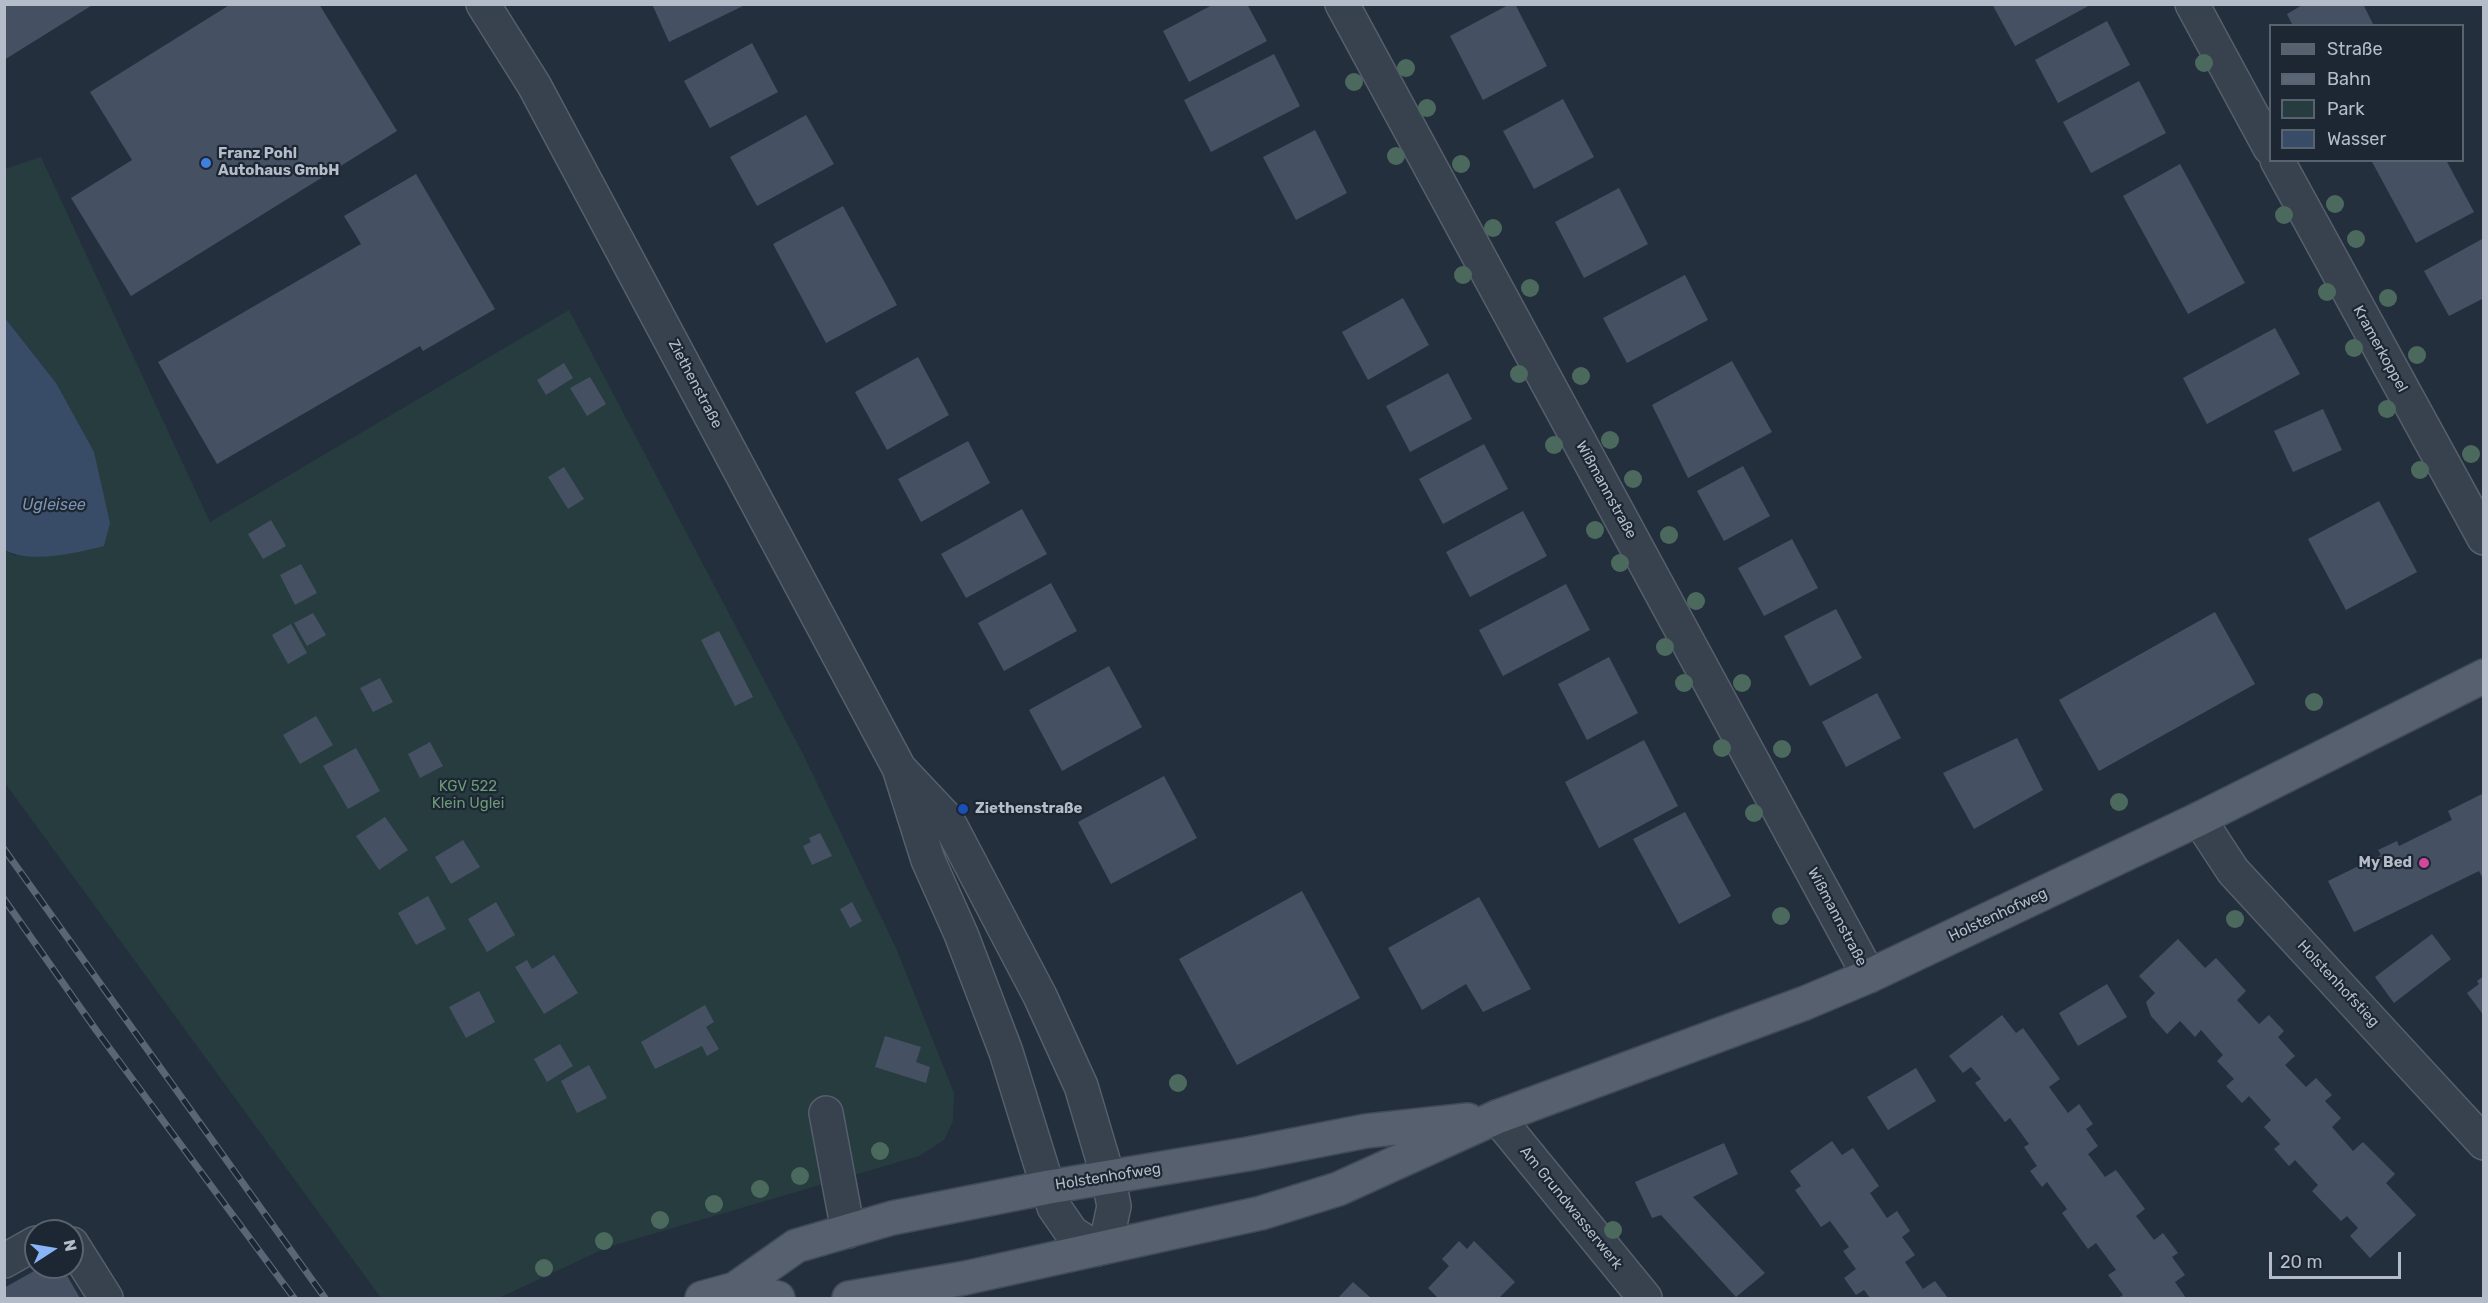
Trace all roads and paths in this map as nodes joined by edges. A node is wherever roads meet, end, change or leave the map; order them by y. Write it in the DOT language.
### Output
graph roads {
  1 [pos="483,4"];
  2 [pos="1342,4"];
  3 [pos="2192,4"];
  4 [pos="2269,144"];
  5 [pos="2278,162"];
  6 [pos="2484,538"];
  7 [pos="2484,676"];
  8 [pos="899,768"];
  9 [pos="2199,819"];
  10 [pos="1869,976"];
  11 [pos="825,1113"];
  12 [pos="1497,1117"];
  13 [pos="2484,1143"];
  14 [pos="1108,1177"];
  15 [pos="1049,1187"];
  16 [pos="848,1231"];
  17 [pos="1097,1249"];
  18 [pos="24,1250"];
  19 [pos="4,1261"];
  20 [pos="84,1263"];
  21 [pos="735,1289"];
  22 [pos="106,1299"];
  23 [pos="702,1299"];
  24 [pos="778,1299"];
  25 [pos="849,1299"];
  26 [pos="1645,1299"];
  1 -- 8 [label="street, Ziethenstraße"];
  2 -- 10 [label="street, Wißmannstraße"];
  3 -- 4 [label="street"];
  5 -- 6 [label="street, Kramerkoppel"];
  7 -- 9 [label="main road, Holstenhofweg"];
  8 -- 14 [label="street, Ziethenstraße"];
  8 -- 15 [label="street, Ziethenstraße"];
  9 -- 10 [label="main road, Holstenhofweg"];
  9 -- 13 [label="street, Holstenhofstieg"];
  10 -- 12 [label="main road, Holstenhofweg"];
  11 -- 16 [label="street"];
  12 -- 14 [label="main road, Holstenhofweg"];
  12 -- 17 [label="main road, Holstenhofweg"];
  12 -- 26 [label="street, Am Grundwasserwerk"];
  14 -- 15 [label="main road, Holstenhofweg"];
  14 -- 17 [label="street, Ziethenstraße"];
  15 -- 16 [label="main road, Holstenhofweg"];
  15 -- 17 [label="street, Ziethenstraße"];
  16 -- 21 [label="main road, Holstenhofweg"];
  17 -- 25 [label="main road, Holstenhofweg"];
  18 -- 19 [label="street"];
  20 -- 22 [label="street"];
  21 -- 23 [label="main road, Holstenhofweg"];
  21 -- 24 [label="main road, Holstenhofweg"];
}
